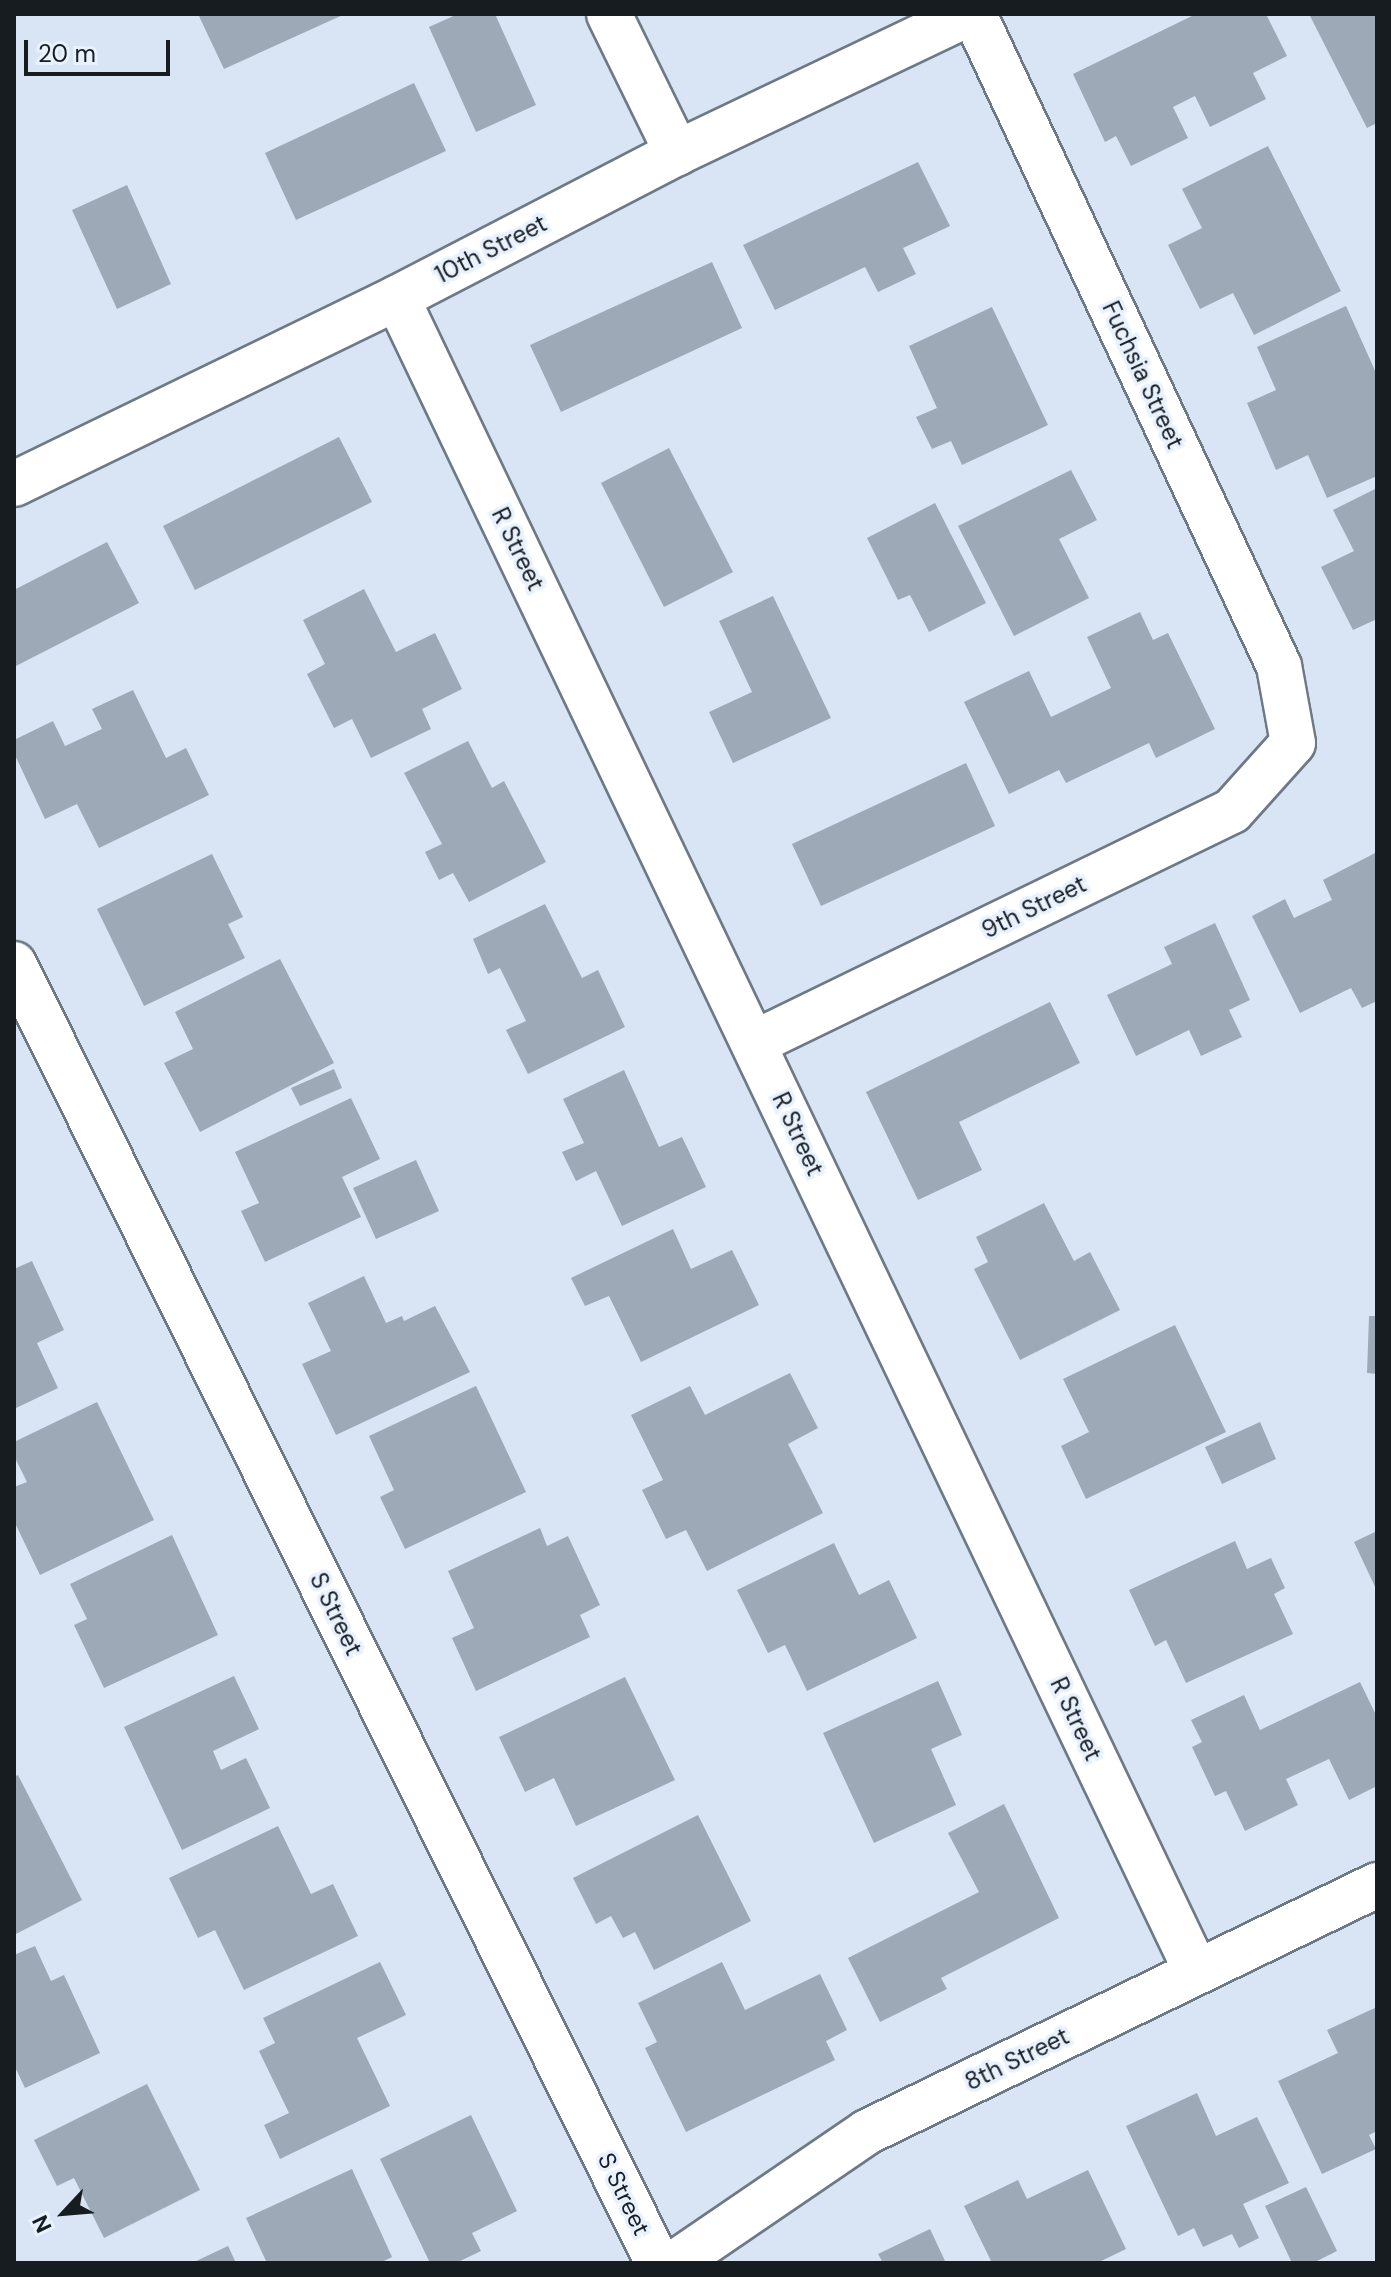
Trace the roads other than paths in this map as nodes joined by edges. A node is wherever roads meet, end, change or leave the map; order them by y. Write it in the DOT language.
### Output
graph roads {
  1 [pos="609,14"];
  2 [pos="971,14"];
  3 [pos="677,153"];
  4 [pos="397,298"];
  5 [pos="14,484"];
  6 [pos="1293,743"];
  7 [pos="14,964"];
  8 [pos="754,1043"];
  9 [pos="1377,1885"];
  10 [pos="1196,1971"];
  11 [pos="658,2263"];
  12 [pos="675,2263"];
  1 -- 3 [label="street"];
  2 -- 3 [label="street, 10th Street"];
  2 -- 6 [label="street, Fuchsia Street"];
  3 -- 4 [label="street, 10th Street"];
  4 -- 5 [label="street, 10th Street"];
  4 -- 8 [label="street, R Street"];
  6 -- 8 [label="street, 9th Street"];
  7 -- 11 [label="street, S Street"];
  8 -- 10 [label="street, R Street"];
  9 -- 10 [label="street, 8th Street"];
  10 -- 12 [label="street, 8th Street"];
}
